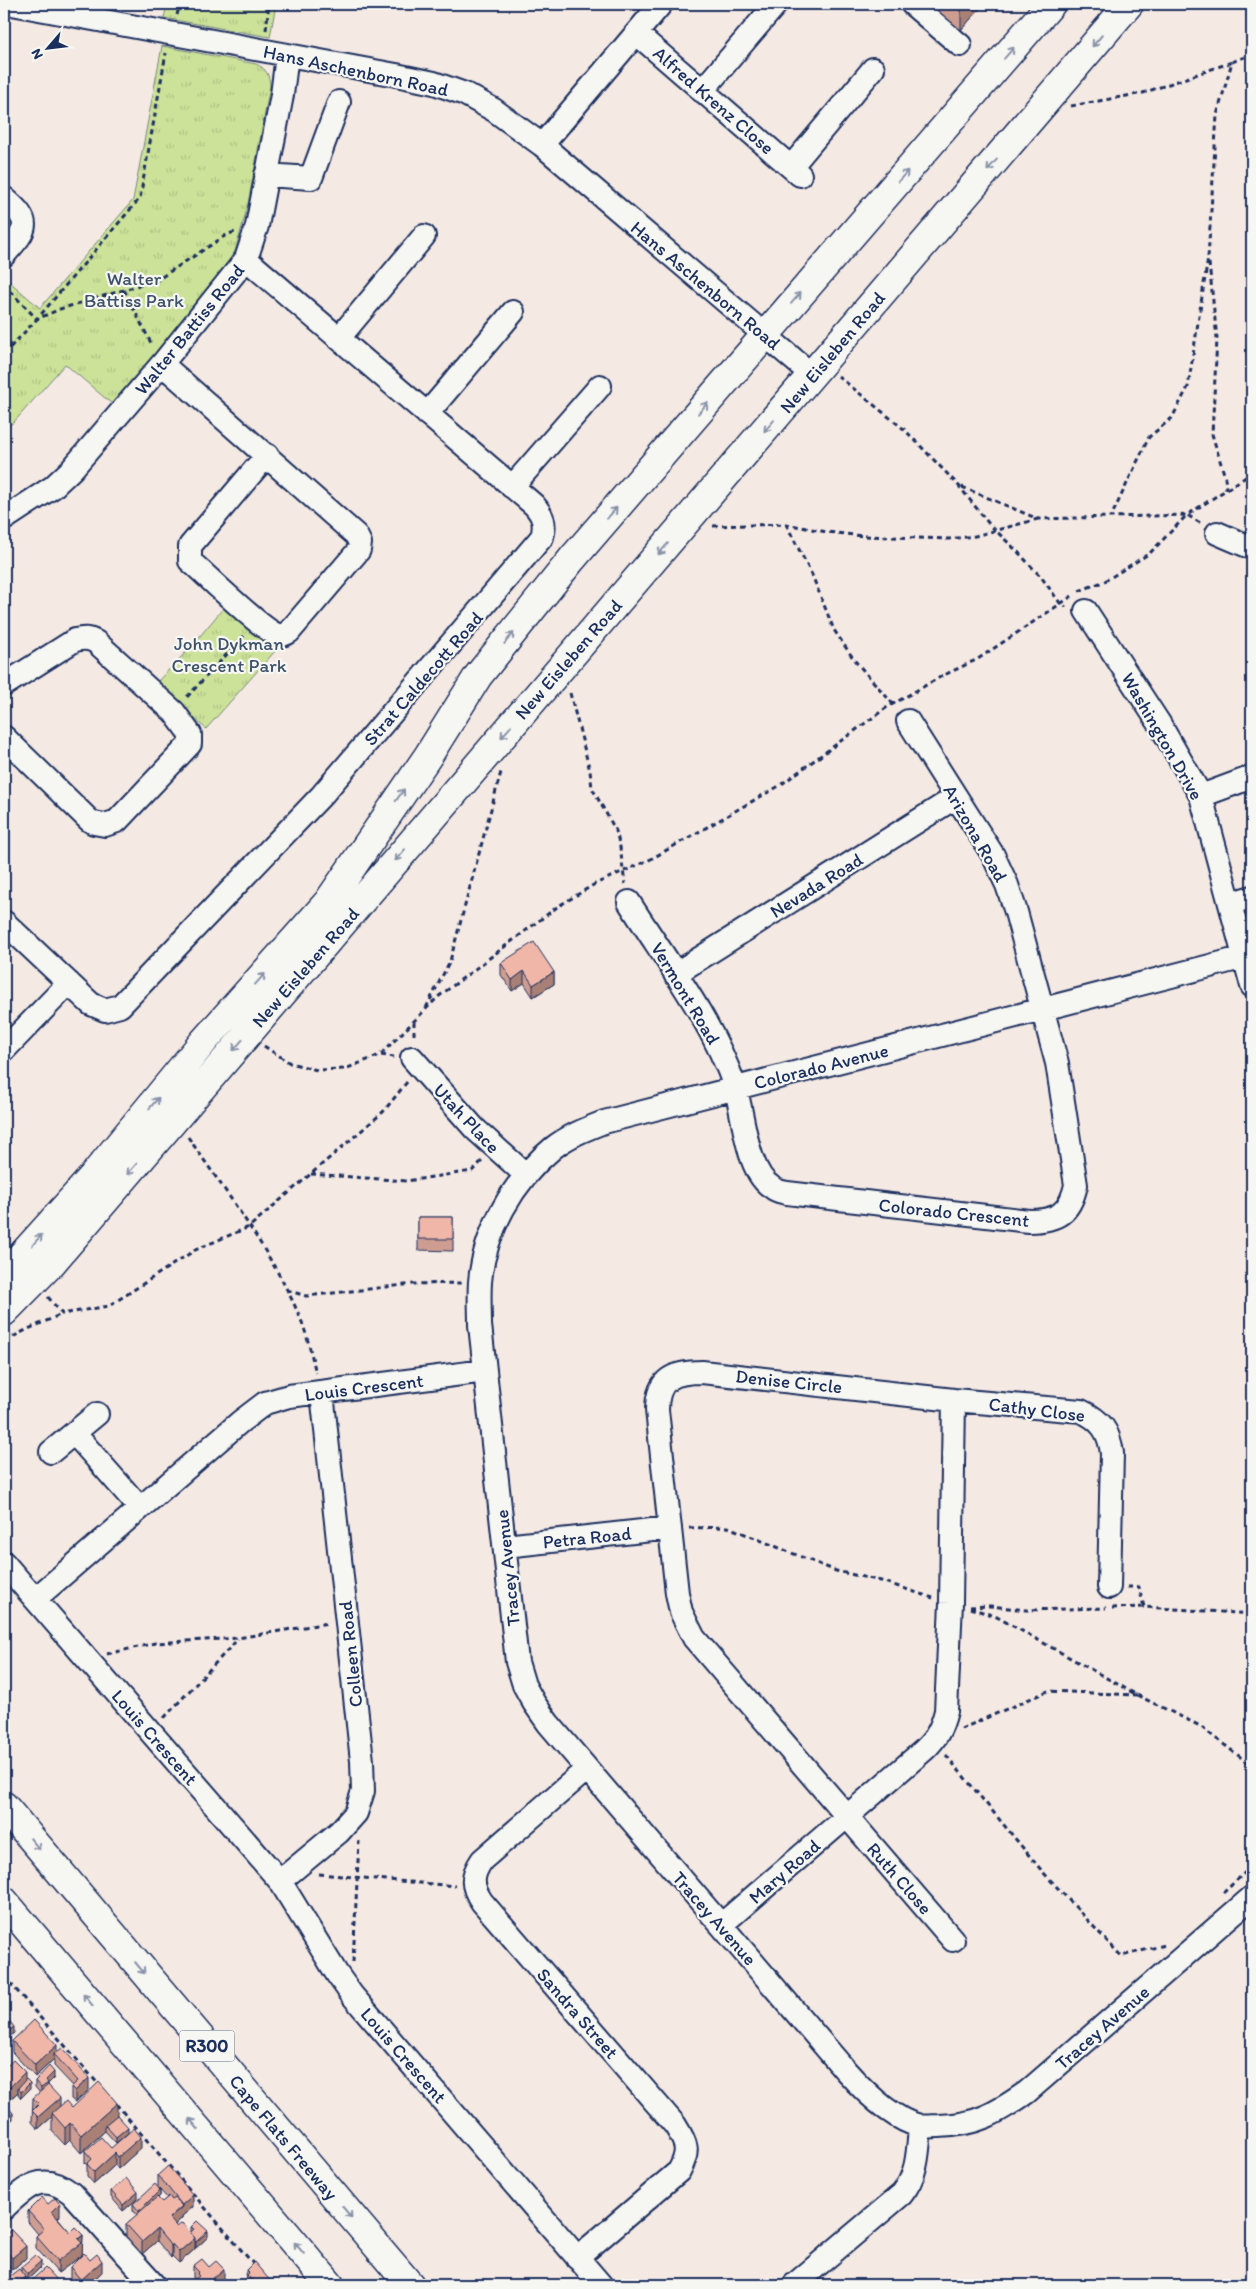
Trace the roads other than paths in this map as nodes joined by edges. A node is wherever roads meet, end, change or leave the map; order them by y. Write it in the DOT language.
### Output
graph roads {
  1 [pos="12,4"];
  2 [pos="662,4"];
  3 [pos="776,4"];
  4 [pos="912,4"];
  5 [pos="1051,4"];
  6 [pos="1129,4"];
  7 [pos="637,34"];
  8 [pos="960,45"];
  9 [pos="287,55"];
  10 [pos="873,69"];
  11 [pos="702,91"];
  12 [pos="339,102"];
  13 [pos="542,145"];
  14 [pos="266,175"];
  15 [pos="4,198"];
  16 [pos="424,236"];
  17 [pos="4,255"];
  18 [pos="246,259"];
  19 [pos="513,312"];
  20 [pos="765,335"];
  21 [pos="339,338"];
  22 [pos="162,364"];
  23 [pos="823,375"];
  24 [pos="600,386"];
  25 [pos="427,414"];
  26 [pos="266,455"];
  27 [pos="512,487"];
  28 [pos="4,519"];
  29 [pos="1218,533"];
  30 [pos="1252,548"];
  31 [pos="1086,611"];
  32 [pos="4,685"];
  33 [pos="908,721"];
  34 [pos="4,737"];
  35 [pos="1252,777"];
  36 [pos="1201,796"];
  37 [pos="956,797"];
  38 [pos="1252,897"];
  39 [pos="629,902"];
  40 [pos="1231,903"];
  41 [pos="4,922"];
  42 [pos="1245,957"];
  43 [pos="674,974"];
  44 [pos="69,983"];
  45 [pos="1252,986"];
  46 [pos="1041,1010"];
  47 [pos="4,1050"];
  48 [pos="416,1062"];
  49 [pos="736,1088"];
  50 [pos="526,1175"];
  51 [pos="4,1275"];
  52 [pos="480,1282"];
  53 [pos="4,1312"];
  54 [pos="485,1371"];
  55 [pos="322,1393"];
  56 [pos="954,1400"];
  57 [pos="97,1414"];
  58 [pos="74,1433"];
  59 [pos="51,1452"];
  60 [pos="140,1508"];
  61 [pos="670,1528"];
  62 [pos="504,1546"];
  63 [pos="4,1563"];
  64 [pos="1109,1587"];
  65 [pos="35,1599"];
  66 [pos="587,1769"];
  67 [pos="4,1806"];
  68 [pos="847,1816"];
  69 [pos="280,1881"];
  70 [pos="1252,1897"];
  71 [pos="4,1900"];
  72 [pos="721,1925"];
  73 [pos="953,1940"];
  74 [pos="920,2126"];
  75 [pos="4,2208"];
  76 [pos="577,2258"];
  77 [pos="141,2281"];
  78 [pos="330,2285"];
  79 [pos="410,2285"];
  80 [pos="600,2285"];
  81 [pos="794,2285"];
  1 -- 9 [label="street, Hans Aschenborn Road"];
  2 -- 7 [label="street"];
  3 -- 11 [label="street"];
  4 -- 8 [label="street"];
  20 -- 5 [label="main road, New Eisleben Road, one-way"];
  6 -- 23 [label="main road, New Eisleben Road, one-way"];
  7 -- 11 [label="street, Alfred Krenz Close"];
  7 -- 13 [label="street"];
  9 -- 13 [label="street, Hans Aschenborn Road"];
  9 -- 14 [label="street, Walter Battiss Road"];
  10 -- 11 [label="street, Alfred Krenz Close"];
  12 -- 14 [label="street"];
  13 -- 20 [label="street, Hans Aschenborn Road"];
  14 -- 18 [label="street, Walter Battiss Road"];
  15 -- 17 [label="street"];
  16 -- 21 [label="street"];
  18 -- 21 [label="street, Strat Caldecott Road"];
  18 -- 22 [label="street, Walter Battiss Road"];
  19 -- 25 [label="street"];
  20 -- 23 [label="street, Hans Aschenborn Road"];
  51 -- 20 [label="main road, New Eisleben Road, one-way"];
  21 -- 25 [label="street, Strat Caldecott Road"];
  22 -- 26 [label="street"];
  22 -- 28 [label="street, Walter Battiss Road"];
  23 -- 53 [label="main road, New Eisleben Road, one-way"];
  24 -- 27 [label="street"];
  25 -- 27 [label="street, Strat Caldecott Road"];
  26 -- 26 [label="street"];
  27 -- 44 [label="street, Strat Caldecott Road"];
  29 -- 30 [label="street"];
  31 -- 36 [label="street, Washington Drive"];
  32 -- 34 [label="street"];
  33 -- 37 [label="street, Arizona Road"];
  35 -- 36 [label="street"];
  36 -- 40 [label="street, Washington Drive"];
  37 -- 43 [label="street, Nevada Road"];
  37 -- 46 [label="street, Arizona Road"];
  38 -- 40 [label="street"];
  39 -- 43 [label="street, Vermont Road"];
  40 -- 42 [label="street, Washington Drive"];
  41 -- 44 [label="street, Strat Caldecott Road"];
  42 -- 45 [label="street, Washington Drive"];
  42 -- 46 [label="street, Colorado Avenue"];
  43 -- 49 [label="street, Vermont Road"];
  44 -- 47 [label="street"];
  46 -- 49 [label="street, Colorado Avenue"];
  46 -- 49 [label="street, Colorado Crescent"];
  48 -- 50 [label="street, Utah Place"];
  49 -- 50 [label="street, Colorado Avenue"];
  50 -- 52 [label="street, Colorado Avenue"];
  52 -- 54 [label="street, Tracey Avenue"];
  54 -- 55 [label="street, Louis Crescent"];
  54 -- 62 [label="street, Tracey Avenue"];
  55 -- 60 [label="street, Louis Crescent"];
  55 -- 69 [label="street, Colleen Road"];
  56 -- 61 [label="street, Denise Circle"];
  56 -- 64 [label="street, Cathy Close"];
  56 -- 68 [label="street"];
  57 -- 58 [label="street"];
  58 -- 59 [label="street"];
  58 -- 60 [label="street"];
  60 -- 65 [label="street, Louis Crescent"];
  61 -- 62 [label="street, Petra Road"];
  61 -- 68 [label="street, Denise Circle"];
  62 -- 66 [label="street, Tracey Avenue"];
  63 -- 65 [label="street"];
  65 -- 69 [label="street, Louis Crescent"];
  66 -- 72 [label="street, Tracey Avenue"];
  66 -- 76 [label="street, Sandra Street"];
  67 -- 79 [label="main road, Cape Flats Freeway / R300, one-way"];
  68 -- 72 [label="street, Mary Road"];
  68 -- 73 [label="street, Ruth Close"];
  69 -- 76 [label="street, Louis Crescent"];
  70 -- 74 [label="street, Tracey Avenue"];
  78 -- 71 [label="main road, one-way"];
  72 -- 74 [label="street, Tracey Avenue"];
  74 -- 81 [label="street"];
  75 -- 77 [label="street"];
  76 -- 80 [label="street, Louis Crescent"];
}
